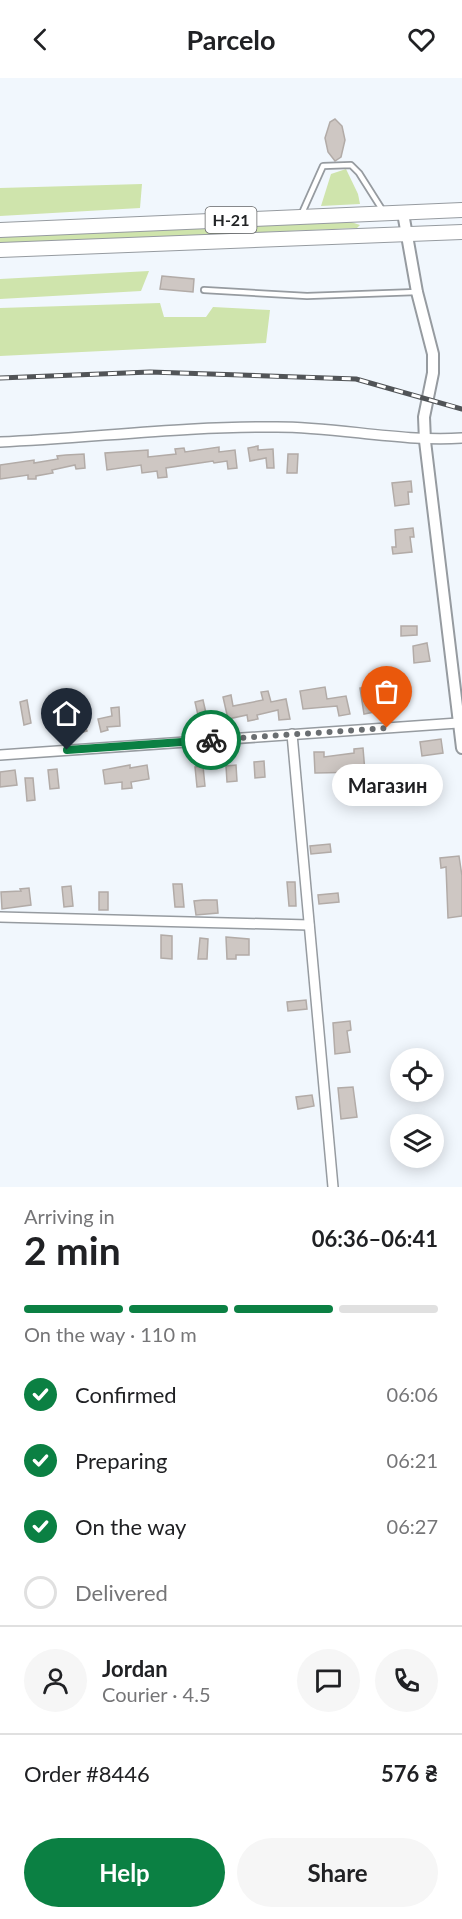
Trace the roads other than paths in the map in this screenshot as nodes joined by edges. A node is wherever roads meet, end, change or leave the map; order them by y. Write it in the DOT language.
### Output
graph roads {
  1 [pos="462,210"];
  2 [pos="384,213"];
  3 [pos="403,213"];
  4 [pos="300,217"];
  5 [pos="0,230"];
  6 [pos="462,232"];
  7 [pos="406,234"];
  8 [pos="0,250"];
  9 [pos="204,290"];
  10 [pos="417,292"];
  11 [pos="462,438"];
  12 [pos="425,441"];
  13 [pos="0,442"];
  14 [pos="458,723"];
  15 [pos="292,734"];
  16 [pos="462,748"];
  17 [pos="0,755"];
  18 [pos="0,917"];
  19 [pos="309,925"];
  20 [pos="333,1187"];
  1 -- 3 [label="main road, Н-21"];
  2 -- 3 [label="main road, Н-21"];
  2 -- 4 [label="main road, Н-21"];
  2 -- 4 [label="lane"];
  3 -- 7 [label="street"];
  4 -- 5 [label="main road, Н-21"];
  6 -- 7 [label="main road, Н-21"];
  7 -- 8 [label="main road, Н-21"];
  7 -- 10 [label="street"];
  9 -- 10 [label="lane"];
  10 -- 12 [label="street"];
  11 -- 12 [label="street"];
  12 -- 13 [label="street"];
  12 -- 14 [label="street"];
  14 -- 15 [label="street"];
  14 -- 16 [label="street"];
  15 -- 17 [label="street"];
  15 -- 19 [label="street"];
  18 -- 19 [label="street"];
  19 -- 20 [label="street"];
}
